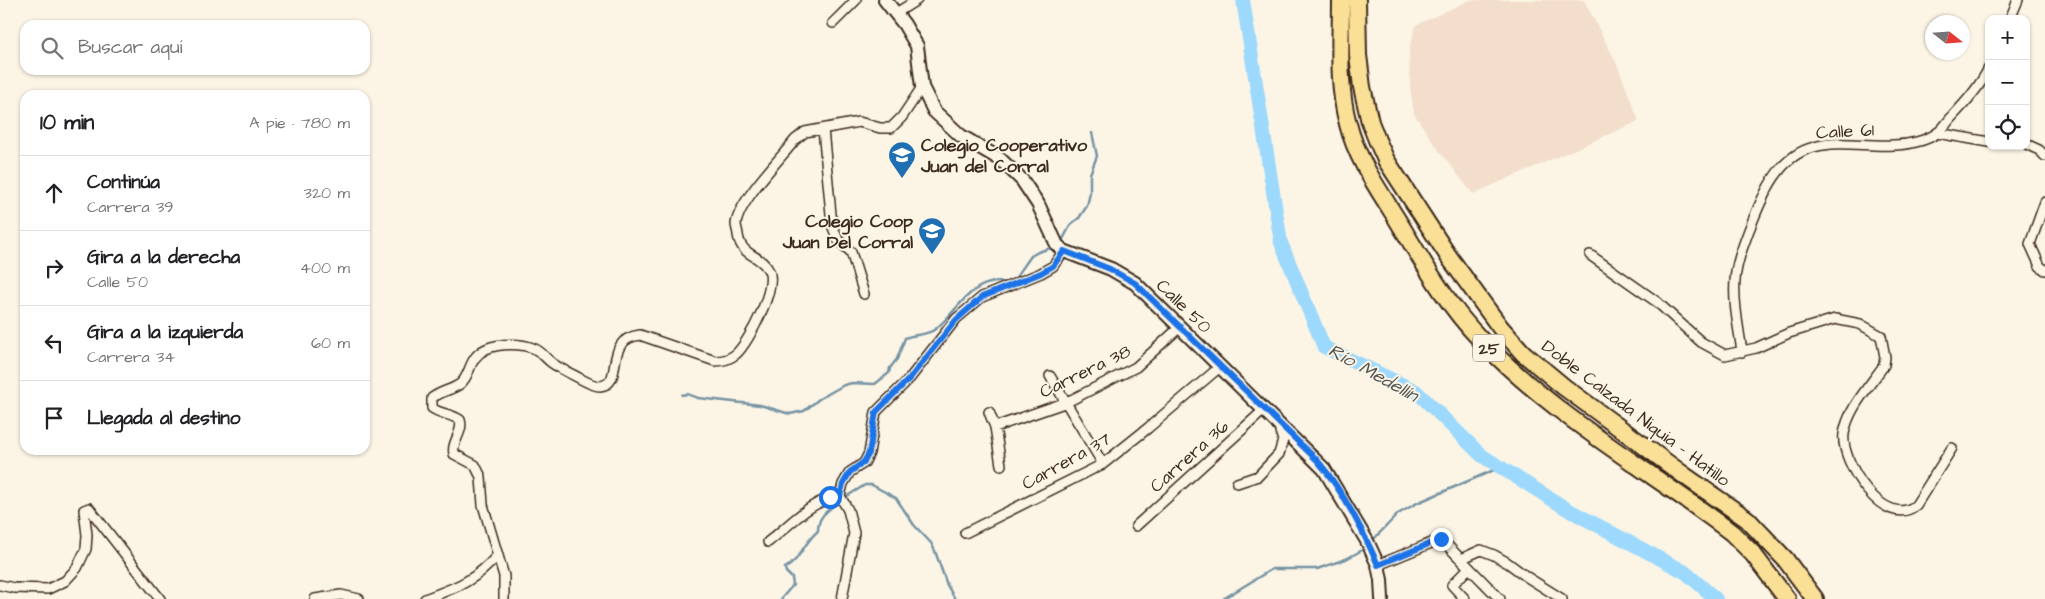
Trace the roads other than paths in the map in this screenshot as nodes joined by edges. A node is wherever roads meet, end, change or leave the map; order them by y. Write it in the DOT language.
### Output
graph roads {
  1 [pos="856,0"];
  2 [pos="885,0"];
  3 [pos="917,0"];
  4 [pos="2018,0"];
  5 [pos="1345,1"];
  6 [pos="896,13"];
  7 [pos="2012,15"];
  8 [pos="833,23"];
  9 [pos="1985,76"];
  10 [pos="922,87"];
  11 [pos="823,129"];
  12 [pos="1937,133"];
  13 [pos="1985,141"];
  14 [pos="2030,146"];
  15 [pos="2045,156"];
  16 [pos="2045,202"];
  17 [pos="1064,251"];
  18 [pos="1590,255"];
  19 [pos="2045,270"];
  20 [pos="864,294"];
  21 [pos="1180,327"];
  22 [pos="1742,352"];
  23 [pos="1220,366"];
  24 [pos="1050,376"];
  25 [pos="1067,402"];
  26 [pos="1265,409"];
  27 [pos="989,412"];
  28 [pos="1281,425"];
  29 [pos="995,427"];
  30 [pos="1952,448"];
  31 [pos="1103,464"];
  32 [pos="1001,465"];
  33 [pos="1237,484"];
  34 [pos="840,496"];
  35 [pos="1136,526"];
  36 [pos="965,533"];
  37 [pos="768,542"];
  38 [pos="498,555"];
  39 [pos="1461,559"];
  40 [pos="1378,565"];
  41 [pos="1469,568"];
  42 [pos="0,585"];
  43 [pos="342,597"];
  44 [pos="1786,598"];
  45 [pos="160,599"];
  46 [pos="315,599"];
  47 [pos="359,599"];
  48 [pos="425,599"];
  49 [pos="504,599"];
  50 [pos="842,599"];
  51 [pos="1382,599"];
  52 [pos="1465,599"];
  53 [pos="1500,599"];
  54 [pos="1562,599"];
  55 [pos="1815,599"];
  1 -- 8 [label="street"];
  2 -- 6 [label="street"];
  3 -- 6 [label="street"];
  4 -- 7 [label="street"];
  5 -- 44 [label="highway, Doble Calzada Niquia - Hatillo / 25"];
  5 -- 55 [label="highway, Doble Calzada Niquia - Hatillo / 25"];
  6 -- 10 [label="street"];
  9 -- 12 [label="street, Calle 61"];
  10 -- 11 [label="street"];
  10 -- 17 [label="street"];
  11 -- 20 [label="street"];
  11 -- 38 [label="street"];
  12 -- 13 [label="street"];
  12 -- 22 [label="street, Calle 61"];
  14 -- 15 [label="street"];
  16 -- 19 [label="street"];
  17 -- 21 [label="street, Calle 50"];
  17 -- 34 [label="street"];
  18 -- 22 [label="street"];
  21 -- 23 [label="street, Calle 50"];
  21 -- 25 [label="street, Carrera 38"];
  22 -- 30 [label="street"];
  23 -- 26 [label="street, Calle 50"];
  23 -- 31 [label="street, Carrera 37"];
  24 -- 25 [label="street"];
  25 -- 29 [label="street, Carrera 38"];
  25 -- 31 [label="street"];
  26 -- 28 [label="street, Calle 50"];
  26 -- 35 [label="street, Carrera 36"];
  27 -- 29 [label="street"];
  28 -- 33 [label="street"];
  28 -- 40 [label="street, Calle 50"];
  29 -- 32 [label="street"];
  31 -- 36 [label="street, Carrera 37"];
  34 -- 37 [label="street"];
  34 -- 50 [label="street"];
  38 -- 48 [label="street"];
  38 -- 49 [label="street"];
  39 -- 40 [label="street"];
  39 -- 41 [label="street"];
  39 -- 54 [label="street"];
  40 -- 51 [label="street, Calle 50"];
  41 -- 52 [label="street"];
  41 -- 53 [label="street"];
  42 -- 45 [label="street"];
  43 -- 46 [label="street"];
  43 -- 47 [label="street"];
}
